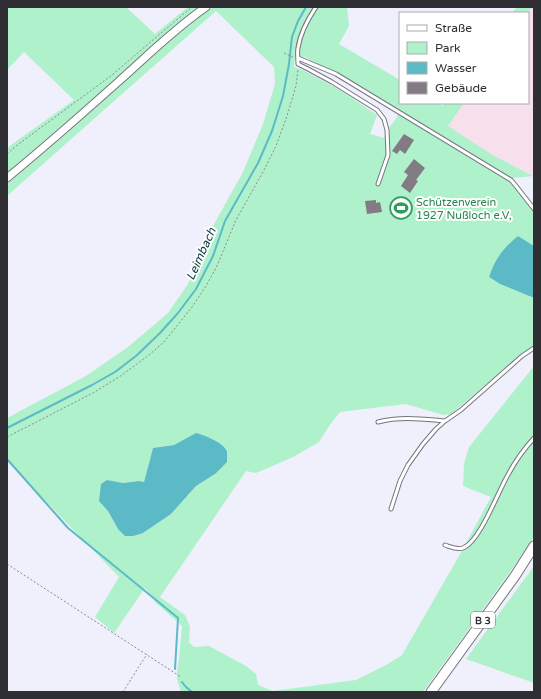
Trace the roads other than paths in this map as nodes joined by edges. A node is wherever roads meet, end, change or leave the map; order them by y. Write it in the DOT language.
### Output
graph roads {
  1 [pos="206,7"];
  2 [pos="316,7"];
  3 [pos="298,58"];
  4 [pos="7,178"];
  5 [pos="378,184"];
  6 [pos="534,209"];
  7 [pos="534,348"];
  8 [pos="444,421"];
  9 [pos="378,422"];
  10 [pos="534,438"];
  11 [pos="391,509"];
  12 [pos="445,545"];
  13 [pos="534,546"];
  14 [pos="431,692"];
  1 -- 4 [label="street"];
  2 -- 3 [label="lane"];
  3 -- 5 [label="lane"];
  3 -- 6 [label="lane"];
  7 -- 8 [label="lane"];
  8 -- 9 [label="lane"];
  8 -- 11 [label="lane"];
  10 -- 12 [label="lane"];
  13 -- 14 [label="main road, B 3"];
}
